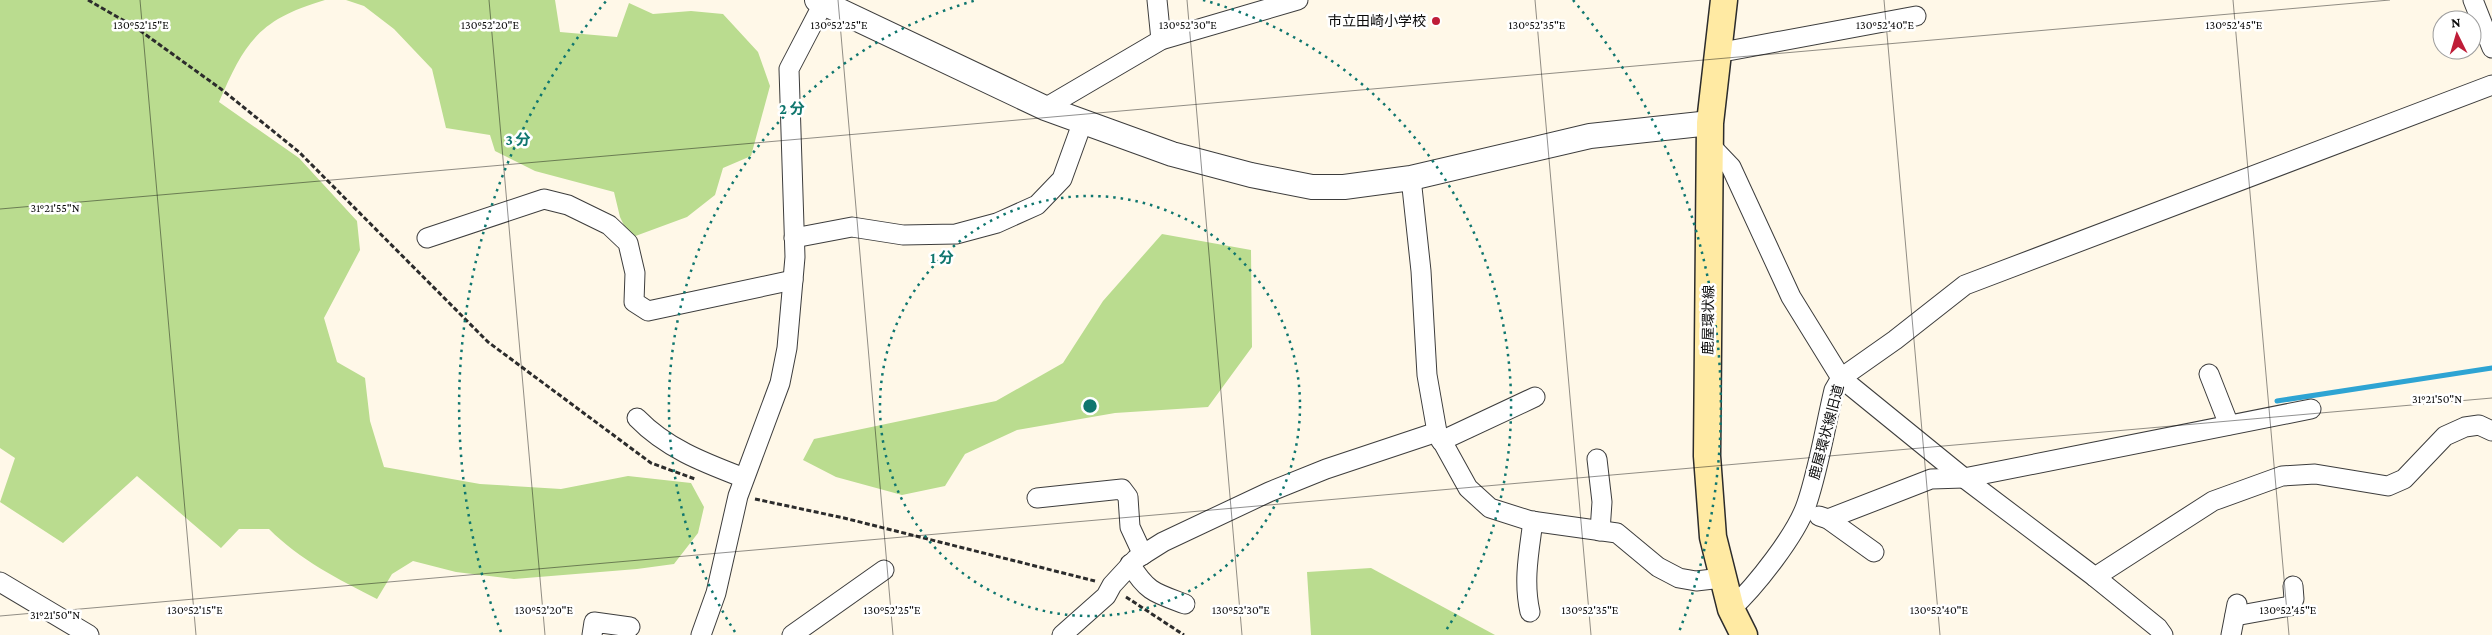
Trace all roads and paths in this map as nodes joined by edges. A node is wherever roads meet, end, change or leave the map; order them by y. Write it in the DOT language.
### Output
graph roads {
  1 [pos="88,0"];
  2 [pos="1157,0"];
  3 [pos="1298,0"];
  4 [pos="1724,0"];
  5 [pos="2473,0"];
  6 [pos="822,1"];
  7 [pos="1916,16"];
  8 [pos="1160,40"];
  9 [pos="2492,48"];
  10 [pos="1717,53"];
  11 [pos="2492,84"];
  12 [pos="1046,108"];
  13 [pos="1082,121"];
  14 [pos="1710,134"];
  15 [pos="1411,178"];
  16 [pos="427,238"];
  17 [pos="794,238"];
  18 [pos="793,280"];
  19 [pos="2209,374"];
  20 [pos="1841,378"];
  21 [pos="1534,397"];
  22 [pos="2311,409"];
  23 [pos="637,418"];
  24 [pos="2229,425"];
  25 [pos="2492,430"];
  26 [pos="1439,436"];
  27 [pos="1597,459"];
  28 [pos="651,463"];
  29 [pos="1964,478"];
  30 [pos="741,487"];
  31 [pos="1037,498"];
  32 [pos="1804,511"];
  33 [pos="1828,519"];
  34 [pos="1533,521"];
  35 [pos="1600,531"];
  36 [pos="1874,552"];
  37 [pos="1136,560"];
  38 [pos="884,570"];
  39 [pos="2094,577"];
  40 [pos="1722,578"];
  41 [pos="0,582"];
  42 [pos="1112,585"];
  43 [pos="2293,586"];
  44 [pos="1185,604"];
  45 [pos="1731,609"];
  46 [pos="1530,612"];
  47 [pos="630,626"];
  48 [pos="89,635"];
  49 [pos="592,635"];
  50 [pos="701,635"];
  51 [pos="792,635"];
  52 [pos="1062,635"];
  53 [pos="1184,635"];
  54 [pos="1744,635"];
  55 [pos="2163,635"];
  56 [pos="2231,635"];
  1 -- 28 [label="path"];
  2 -- 8 [label="street"];
  3 -- 8 [label="street"];
  4 -- 10 [label="main road, 鹿屋環状線"];
  5 -- 9 [label="street"];
  6 -- 12 [label="street"];
  6 -- 17 [label="street"];
  7 -- 10 [label="street"];
  8 -- 12 [label="street"];
  10 -- 14 [label="main road, 鹿屋環状線"];
  11 -- 20 [label="street"];
  12 -- 13 [label="street"];
  13 -- 15 [label="street"];
  13 -- 17 [label="street"];
  14 -- 15 [label="street"];
  14 -- 20 [label="street, 鹿屋環状線旧道"];
  14 -- 40 [label="main road, 鹿屋環状線"];
  15 -- 26 [label="street"];
  16 -- 18 [label="street"];
  17 -- 18 [label="street"];
  18 -- 30 [label="street"];
  19 -- 24 [label="street"];
  20 -- 29 [label="street"];
  20 -- 32 [label="street, 鹿屋環状線旧道"];
  21 -- 26 [label="street"];
  22 -- 24 [label="street"];
  23 -- 30 [label="street"];
  24 -- 29 [label="street"];
  25 -- 39 [label="street"];
  26 -- 34 [label="street"];
  26 -- 37 [label="street"];
  27 -- 35 [label="street"];
  29 -- 33 [label="street"];
  29 -- 39 [label="street"];
  30 -- 42 [label="path"];
  30 -- 50 [label="street"];
  31 -- 37 [label="street"];
  32 -- 33 [label="street"];
  32 -- 45 [label="street, 鹿屋環状線旧道"];
  33 -- 36 [label="street"];
  34 -- 35 [label="street"];
  34 -- 46 [label="street"];
  35 -- 40 [label="street"];
  37 -- 42 [label="street"];
  37 -- 44 [label="street"];
  38 -- 51 [label="street"];
  39 -- 55 [label="street"];
  40 -- 45 [label="main road, 鹿屋環状線"];
  41 -- 48 [label="street"];
  42 -- 52 [label="street"];
  42 -- 53 [label="path"];
  43 -- 56 [label="street"];
  45 -- 54 [label="main road, 鹿屋環状線"];
  47 -- 49 [label="street"];
}
